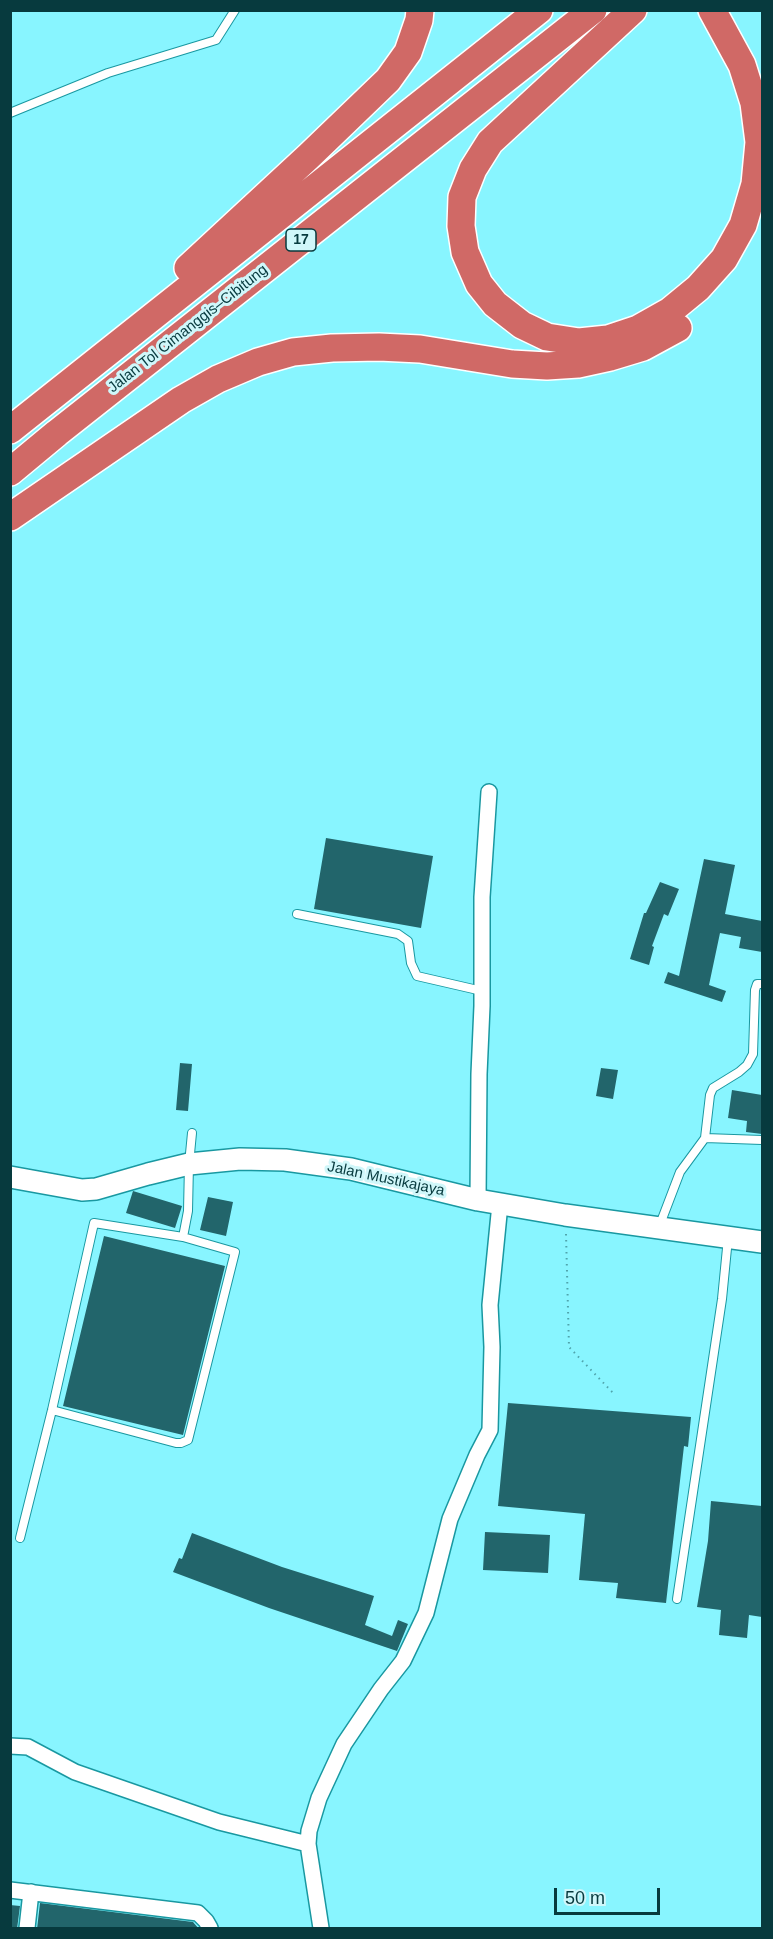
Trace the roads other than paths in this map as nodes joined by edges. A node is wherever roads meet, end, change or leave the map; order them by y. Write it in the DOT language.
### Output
graph roads {
  1 [pos="235,10"];
  2 [pos="420,10"];
  3 [pos="539,10"];
  4 [pos="593,10"];
  5 [pos="633,10"];
  6 [pos="724,13"];
  7 [pos="762,72"];
  8 [pos="10,113"];
  9 [pos="762,221"];
  10 [pos="33,412"];
  11 [pos="10,430"];
  12 [pos="10,472"];
  13 [pos="10,517"];
  14 [pos="489,792"];
  15 [pos="297,914"];
  16 [pos="762,984"];
  17 [pos="482,991"];
  18 [pos="192,1133"];
  19 [pos="705,1138"];
  20 [pos="762,1140"];
  21 [pos="189,1164"];
  22 [pos="10,1177"];
  23 [pos="478,1200"];
  24 [pos="500,1204"];
  25 [pos="659,1229"];
  26 [pos="183,1237"];
  27 [pos="729,1237"];
  28 [pos="762,1242"];
  29 [pos="52,1410"];
  30 [pos="20,1538"];
  31 [pos="677,1599"];
  32 [pos="10,1746"];
  33 [pos="308,1844"];
  34 [pos="10,1890"];
  35 [pos="31,1892"];
  36 [pos="27,1929"];
  37 [pos="210,1929"];
  38 [pos="321,1929"];
  1 -- 8 [label="lane"];
  2 -- 10 [label="highway"];
  3 -- 10 [label="highway, Jalan Tol Cimanggis–Cibitung / 17"];
  4 -- 12 [label="highway, Jalan Tol Cimanggis–Cibitung / 17"];
  5 -- 6 [label="highway"];
  6 -- 7 [label="highway"];
  9 -- 13 [label="highway"];
  10 -- 11 [label="highway, Jalan Tol Cimanggis–Cibitung / 17"];
  14 -- 17 [label="street"];
  15 -- 17 [label="lane"];
  16 -- 19 [label="lane"];
  17 -- 23 [label="street"];
  18 -- 21 [label="lane"];
  19 -- 20 [label="lane"];
  19 -- 25 [label="lane"];
  21 -- 22 [label="street, Jalan Mustikajaya"];
  21 -- 23 [label="street, Jalan Mustikajaya"];
  21 -- 26 [label="lane"];
  23 -- 24 [label="street, Jalan Mustikajaya"];
  24 -- 25 [label="street, Jalan Mustikajaya"];
  24 -- 33 [label="street"];
  25 -- 27 [label="street, Jalan Mustikajaya"];
  26 -- 29 [label="lane"];
  26 -- 29 [label="lane"];
  27 -- 28 [label="street, Jalan Mustikajaya"];
  27 -- 31 [label="lane"];
  29 -- 30 [label="lane"];
  32 -- 33 [label="street"];
  33 -- 38 [label="street"];
  34 -- 35 [label="street"];
  35 -- 36 [label="street"];
  35 -- 37 [label="street"];
}
